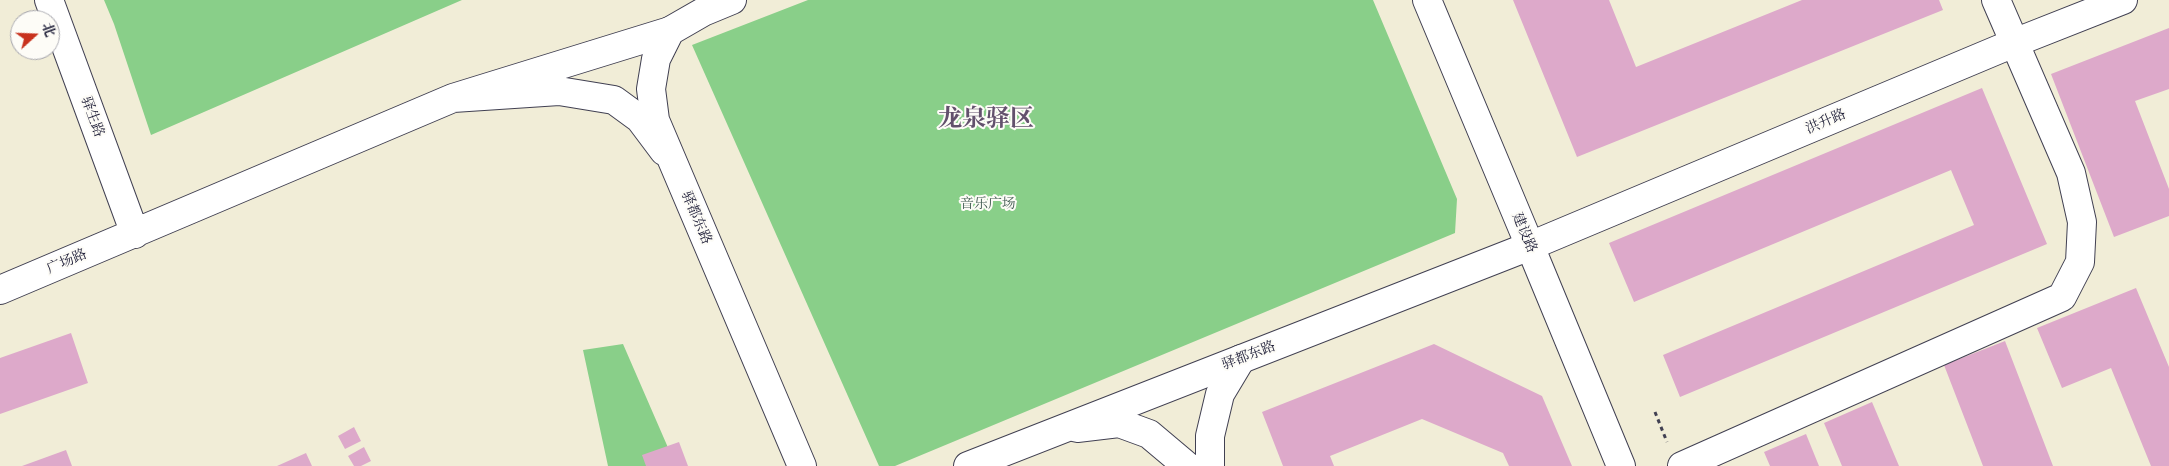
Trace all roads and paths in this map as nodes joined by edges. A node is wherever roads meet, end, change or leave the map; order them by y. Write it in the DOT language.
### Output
graph roads {
  1 [pos="49,0"];
  2 [pos="732,0"];
  3 [pos="1427,0"];
  4 [pos="1996,0"];
  5 [pos="2123,0"];
  6 [pos="670,31"];
  7 [pos="2014,42"];
  8 [pos="453,98"];
  9 [pos="672,162"];
  10 [pos="135,234"];
  11 [pos="1530,246"];
  12 [pos="0,290"];
  13 [pos="1241,359"];
  14 [pos="1061,430"];
  15 [pos="981,463"];
  16 [pos="802,466"];
  17 [pos="1186,466"];
  18 [pos="1210,466"];
  19 [pos="1621,466"];
  20 [pos="1682,466"];
  1 -- 10 [label="main road, 驿生路"];
  2 -- 6 [label="main road"];
  3 -- 11 [label="main road, 建设路"];
  4 -- 7 [label="main road"];
  5 -- 7 [label="main road, 洪升路"];
  6 -- 8 [label="main road"];
  6 -- 9 [label="main road, 驿都东路"];
  7 -- 11 [label="main road, 洪升路"];
  7 -- 20 [label="main road"];
  8 -- 9 [label="main road"];
  8 -- 10 [label="main road, 广场路"];
  9 -- 16 [label="main road, 驿都东路"];
  10 -- 12 [label="main road, 广场路"];
  11 -- 13 [label="main road, 驿都东路"];
  11 -- 19 [label="main road, 建设路"];
  13 -- 14 [label="main road, 驿都东路"];
  13 -- 18 [label="main road"];
  14 -- 15 [label="main road, 驿都东路"];
  14 -- 17 [label="main road"];
}
